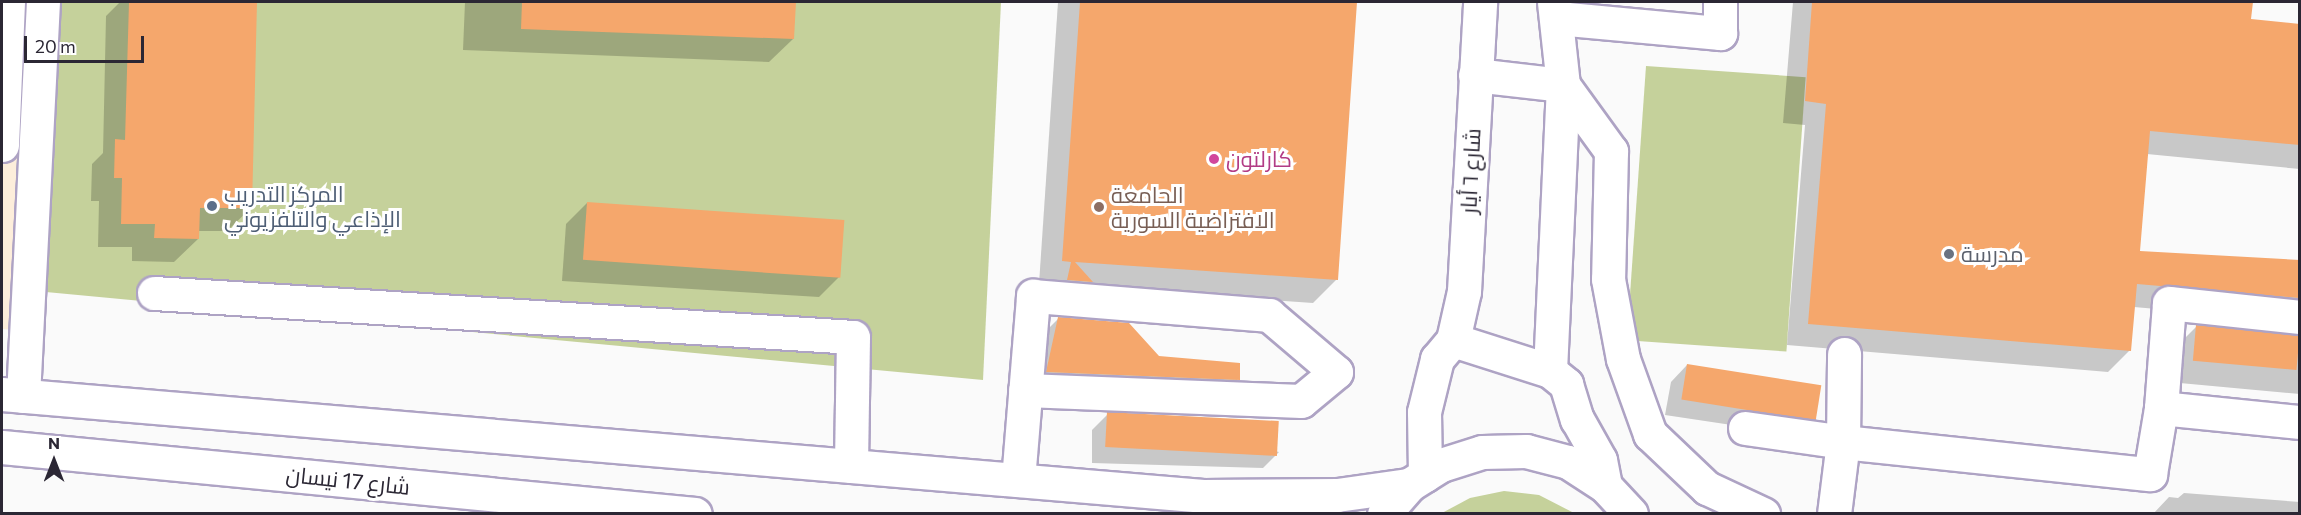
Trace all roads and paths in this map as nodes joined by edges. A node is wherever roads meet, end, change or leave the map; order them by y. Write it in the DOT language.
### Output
graph roads {
  1 [pos="8,2"];
  2 [pos="43,2"];
  3 [pos="1480,2"];
  4 [pos="1720,2"];
  5 [pos="1555,10"];
  6 [pos="1475,75"];
  7 [pos="1563,85"];
  8 [pos="2,145"];
  9 [pos="154,293"];
  10 [pos="2300,317"];
  11 [pos="1454,340"];
  12 [pos="1844,354"];
  13 [pos="1550,371"];
  14 [pos="1025,390"];
  15 [pos="12,395"];
  16 [pos="2161,408"];
  17 [pos="2300,422"];
  18 [pos="1745,428"];
  19 [pos="1843,442"];
  20 [pos="2,447"];
  21 [pos="851,466"];
  22 [pos="1018,480"];
  23 [pos="1417,480"];
  24 [pos="1605,486"];
  25 [pos="695,513"];
  26 [pos="1384,513"];
  27 [pos="1631,513"];
  28 [pos="1763,513"];
  29 [pos="1834,513"];
  1 -- 8 [label="main road"];
  2 -- 15 [label="main road"];
  3 -- 6 [label="main road, شارع ٦ أيار"];
  4 -- 5 [label="main road"];
  5 -- 7 [label="main road"];
  6 -- 7 [label="main road"];
  6 -- 11 [label="main road, شارع ٦ أيار"];
  7 -- 13 [label="main road"];
  7 -- 28 [label="main road"];
  9 -- 21 [label="main road"];
  10 -- 16 [label="main road"];
  11 -- 13 [label="main road"];
  11 -- 23 [label="main road, شارع ٦ أيار"];
  12 -- 19 [label="main road"];
  13 -- 24 [label="main road"];
  14 -- 14 [label="main road"];
  14 -- 22 [label="main road"];
  15 -- 21 [label="main road"];
  16 -- 17 [label="main road"];
  16 -- 19 [label="main road"];
  18 -- 19 [label="main road"];
  19 -- 29 [label="main road"];
  20 -- 25 [label="main road, شارع 17 نيسان"];
  21 -- 22 [label="main road"];
  22 -- 23 [label="main road"];
  23 -- 24 [label="main road"];
  23 -- 26 [label="main road"];
  24 -- 27 [label="main road"];
}
